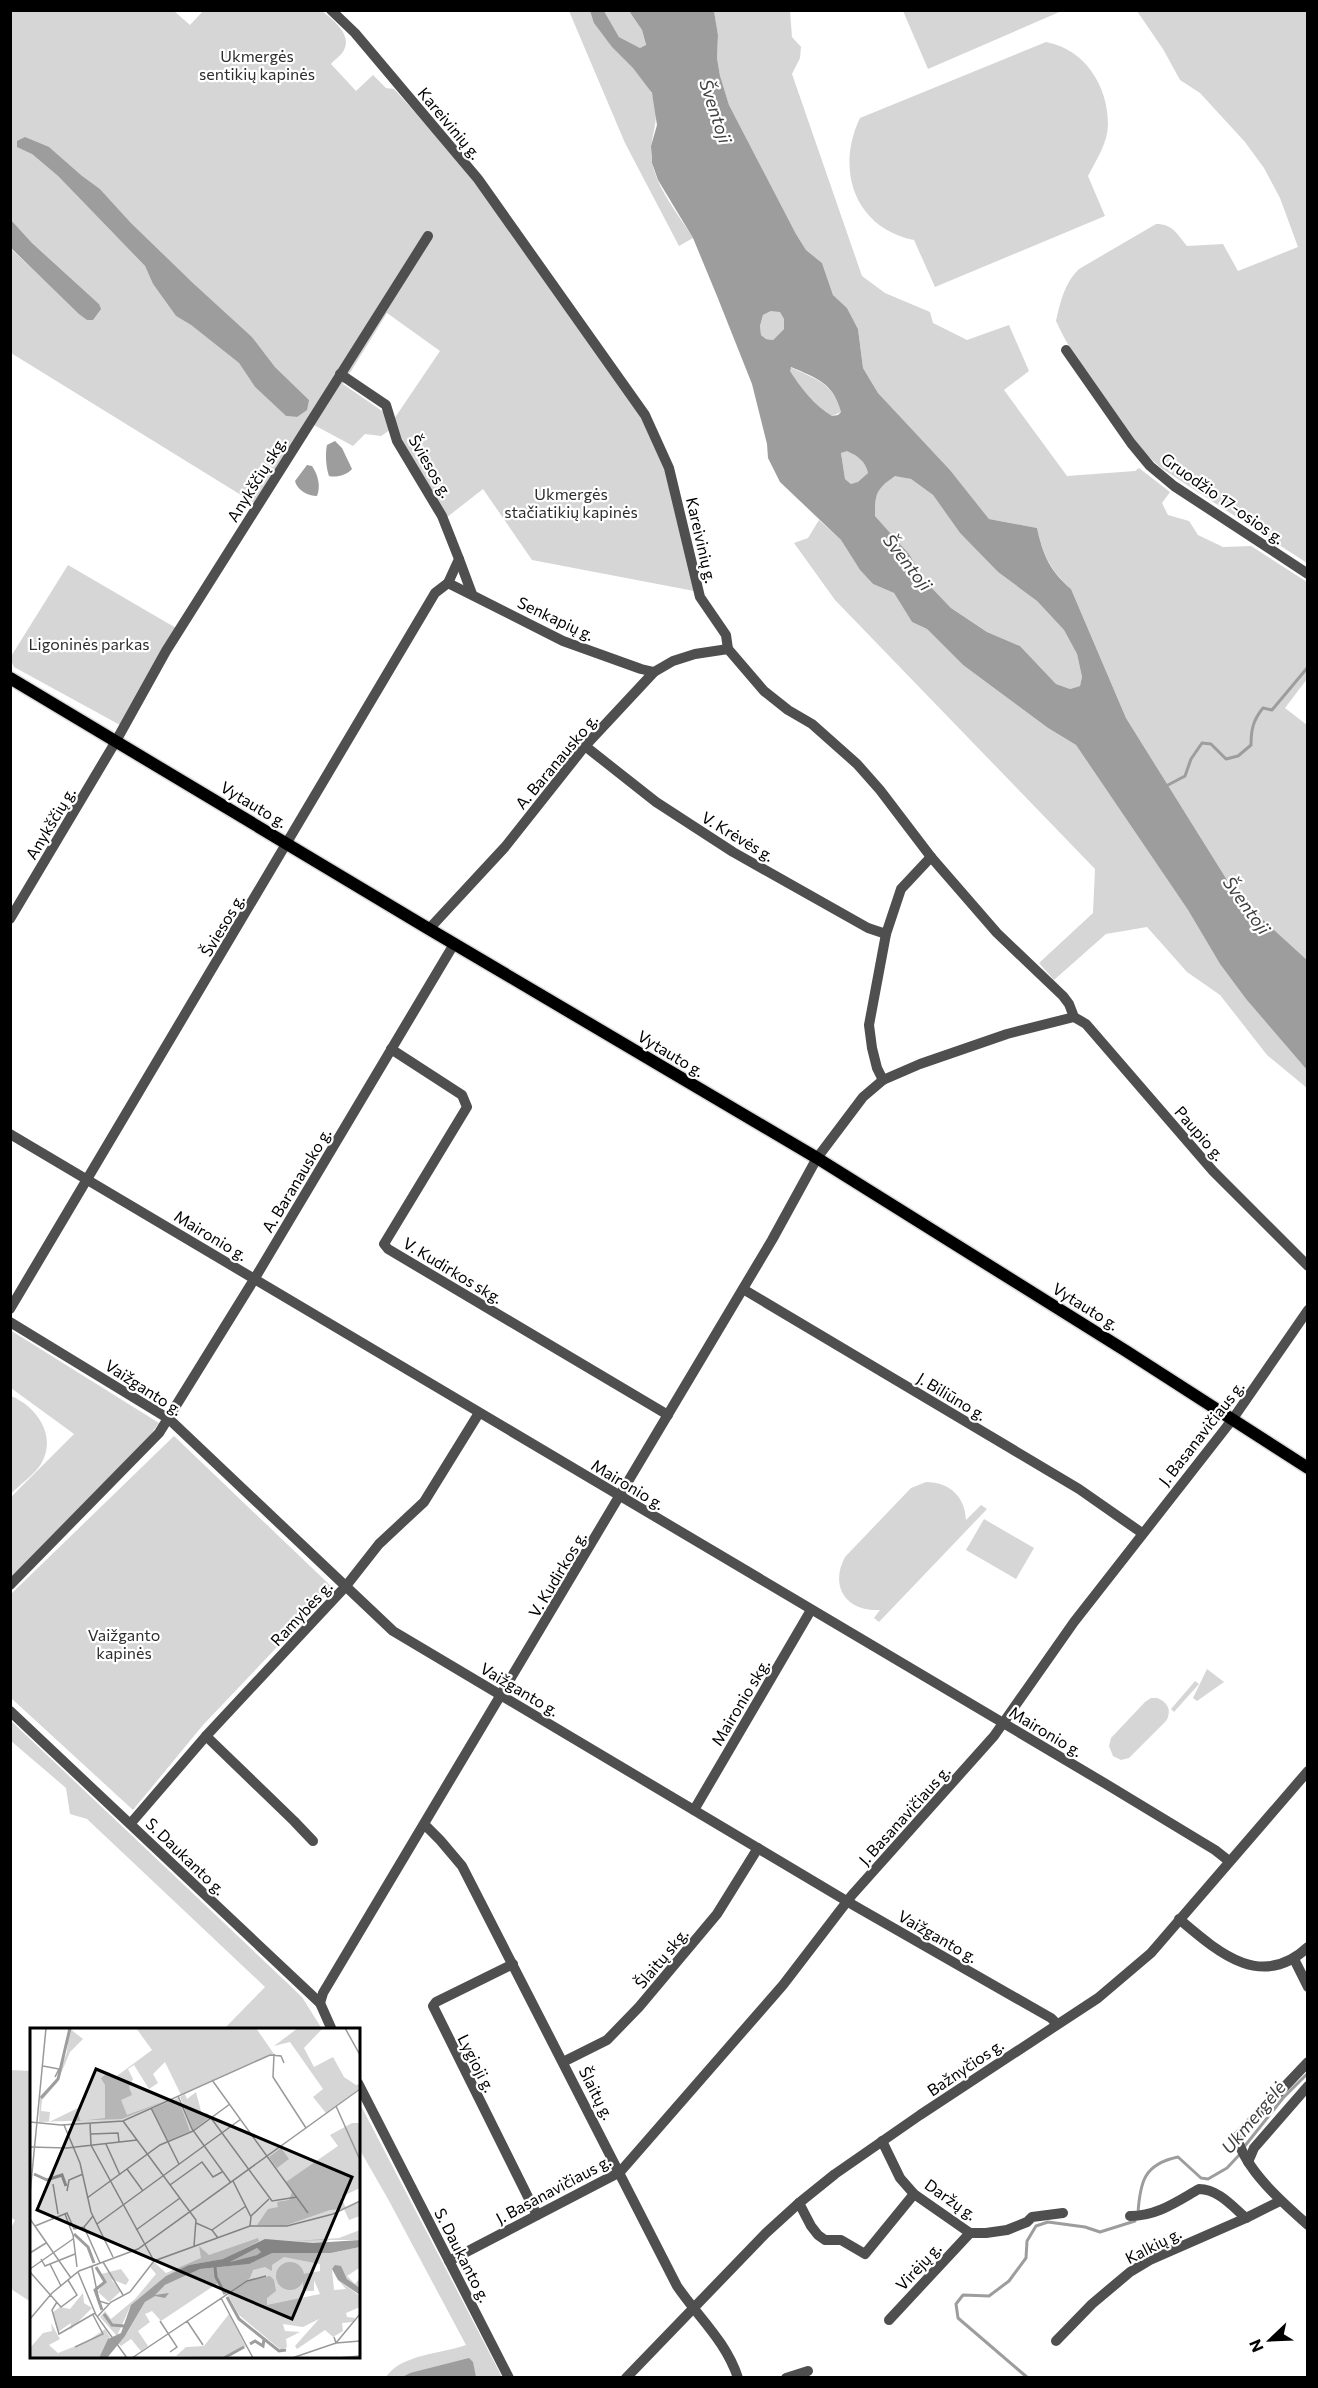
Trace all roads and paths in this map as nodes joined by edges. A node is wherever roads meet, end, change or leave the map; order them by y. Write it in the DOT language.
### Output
graph roads {
  1 [pos="331,10"];
  2 [pos="428,236"];
  3 [pos="1066,350"];
  4 [pos="340,374"];
  5 [pos="459,559"];
  6 [pos="1308,574"];
  7 [pos="448,583"];
  8 [pos="472,594"];
  9 [pos="728,649"];
  10 [pos="654,672"];
  11 [pos="10,678"];
  12 [pos="116,741"];
  13 [pos="585,747"];
  14 [pos="288,844"];
  15 [pos="931,857"];
  16 [pos="10,919"];
  17 [pos="429,929"];
  18 [pos="886,934"];
  19 [pos="454,944"];
  20 [pos="1074,1017"];
  21 [pos="391,1049"];
  22 [pos="883,1080"];
  23 [pos="10,1134"];
  24 [pos="817,1158"];
  25 [pos="87,1179"];
  26 [pos="1308,1266"];
  27 [pos="255,1278"];
  28 [pos="743,1289"];
  29 [pos="10,1309"];
  30 [pos="1308,1310"];
  31 [pos="10,1322"];
  32 [pos="479,1413"];
  33 [pos="668,1415"];
  34 [pos="169,1419"];
  35 [pos="1232,1420"];
  36 [pos="1308,1468"];
  37 [pos="619,1496"];
  38 [pos="1142,1533"];
  39 [pos="10,1585"];
  40 [pos="346,1586"];
  41 [pos="811,1610"];
  42 [pos="502,1695"];
  43 [pos="10,1711"];
  44 [pos="1003,1723"];
  45 [pos="206,1736"];
  46 [pos="1308,1772"];
  47 [pos="694,1810"];
  48 [pos="131,1823"];
  49 [pos="425,1825"];
  50 [pos="313,1841"];
  51 [pos="758,1848"];
  52 [pos="1229,1861"];
  53 [pos="848,1901"];
  54 [pos="1179,1919"];
  55 [pos="1308,1947"];
  56 [pos="1294,1959"];
  57 [pos="513,1964"];
  58 [pos="1308,1987"];
  59 [pos="320,2003"];
  60 [pos="1057,2024"];
  61 [pos="331,2028"];
  62 [pos="563,2062"];
  63 [pos="1308,2062"];
  64 [pos="1308,2086"];
  65 [pos="360,2087"];
  66 [pos="882,2142"];
  67 [pos="1247,2160"];
  68 [pos="620,2172"];
  69 [pos="915,2194"];
  70 [pos="1280,2201"];
  71 [pos="800,2202"];
  72 [pos="1063,2213"];
  73 [pos="537,2216"];
  74 [pos="1130,2216"];
  75 [pos="1246,2218"];
  76 [pos="1308,2225"];
  77 [pos="970,2233"];
  78 [pos="449,2261"];
  79 [pos="693,2308"];
  80 [pos="889,2320"];
  81 [pos="1056,2341"];
  82 [pos="807,2371"];
  83 [pos="509,2378"];
  84 [pos="626,2378"];
  85 [pos="738,2378"];
  86 [pos="786,2378"];
  1 -- 9 [label="street, Kareivinių g."];
  2 -- 4 [label="street, Anykščių skg."];
  3 -- 6 [label="street, Gruodžio 17-osios g."];
  4 -- 5 [label="street, Šviesos g."];
  4 -- 12 [label="street, Anykščių skg."];
  5 -- 7 [label="street, Šviesos g."];
  5 -- 8 [label="street, Šviesos g."];
  7 -- 8 [label="street, Senkapių g."];
  7 -- 14 [label="street, Šviesos g."];
  8 -- 10 [label="street, Senkapių g."];
  9 -- 10 [label="street, A. Baranausko g."];
  9 -- 15 [label="street, Kareivinių g."];
  10 -- 13 [label="street, A. Baranausko g."];
  11 -- 12 [label="main road, Vytauto g."];
  12 -- 14 [label="main road, Vytauto g."];
  12 -- 16 [label="street, Anykščių g."];
  13 -- 17 [label="street, A. Baranausko g."];
  13 -- 18 [label="street, V. Krėvės g."];
  14 -- 17 [label="main road, Vytauto g."];
  14 -- 25 [label="street, Šviesos g."];
  15 -- 18 [label="street"];
  15 -- 20 [label="street, Paupio g."];
  17 -- 19 [label="main road, Vytauto g."];
  18 -- 22 [label="street"];
  19 -- 21 [label="street, A. Baranausko g."];
  19 -- 24 [label="main road, Vytauto g."];
  20 -- 22 [label="street"];
  20 -- 26 [label="street, Paupio g."];
  21 -- 27 [label="street, A. Baranausko g."];
  21 -- 33 [label="street, V. Kudirkos skg."];
  22 -- 24 [label="street"];
  23 -- 25 [label="street, Maironio g."];
  24 -- 28 [label="street, V. Kudirkos g."];
  24 -- 35 [label="main road, Vytauto g."];
  25 -- 27 [label="street, Maironio g."];
  25 -- 29 [label="street, Šviesos g."];
  27 -- 32 [label="street, Maironio g."];
  27 -- 34 [label="street, A. Baranausko g."];
  28 -- 33 [label="street, V. Kudirkos g."];
  28 -- 38 [label="street, J. Biliūno g."];
  30 -- 35 [label="street, J. Basanavičiaus g."];
  31 -- 34 [label="street, Vaižganto g."];
  32 -- 37 [label="street, Maironio g."];
  32 -- 40 [label="street, Ramybės g."];
  33 -- 37 [label="street, V. Kudirkos g."];
  34 -- 39 [label="street, A. Baranausko g."];
  34 -- 40 [label="street, Vaižganto g."];
  35 -- 36 [label="main road, Vytauto g."];
  35 -- 38 [label="street, J. Basanavičiaus g."];
  37 -- 41 [label="street, Maironio g."];
  37 -- 42 [label="street, V. Kudirkos g."];
  38 -- 44 [label="street, J. Basanavičiaus g."];
  40 -- 42 [label="street, Vaižganto g."];
  40 -- 45 [label="street, Ramybės g."];
  41 -- 44 [label="street, Maironio g."];
  41 -- 47 [label="street, Maironio skg."];
  42 -- 47 [label="street, Vaižganto g."];
  42 -- 49 [label="street, V. Kudirkos g."];
  43 -- 48 [label="street, S. Daukanto g."];
  44 -- 52 [label="street, Maironio g."];
  44 -- 53 [label="street, J. Basanavičiaus g."];
  45 -- 48 [label="street, Ramybės g."];
  45 -- 50 [label="street"];
  46 -- 52 [label="street, Bažnyčios g."];
  47 -- 51 [label="street, Vaižganto g."];
  48 -- 59 [label="street, S. Daukanto g."];
  49 -- 57 [label="street, Šlaitų g."];
  49 -- 59 [label="street, V. Kudirkos g."];
  51 -- 53 [label="street, Vaižganto g."];
  51 -- 62 [label="street, Šlaitų skg."];
  52 -- 54 [label="street, Bažnyčios g."];
  53 -- 60 [label="street, Vaižganto g."];
  53 -- 68 [label="street, J. Basanavičiaus g."];
  54 -- 56 [label="street"];
  54 -- 60 [label="street, Bažnyčios g."];
  55 -- 56 [label="street"];
  56 -- 58 [label="street"];
  57 -- 62 [label="street, Šlaitų g."];
  57 -- 73 [label="street, Lygioji g."];
  59 -- 61 [label="street, S. Daukanto g."];
  60 -- 66 [label="street, Bažnyčios g."];
  62 -- 68 [label="street, Šlaitų g."];
  63 -- 67 [label="street"];
  64 -- 67 [label="street"];
  65 -- 78 [label="street, S. Daukanto g."];
  66 -- 69 [label="street, Daržų g."];
  66 -- 71 [label="street, Bažnyčios g."];
  67 -- 70 [label="street"];
  68 -- 73 [label="street, J. Basanavičiaus g."];
  68 -- 79 [label="street, Šlaitų g."];
  69 -- 71 [label="street"];
  69 -- 77 [label="street, Daržų g."];
  70 -- 75 [label="street, Kalkių g."];
  70 -- 76 [label="street"];
  71 -- 79 [label="street, Bažnyčios g."];
  72 -- 77 [label="street, Daržų g."];
  73 -- 78 [label="street, J. Basanavičiaus g."];
  74 -- 75 [label="street"];
  75 -- 81 [label="street, Kalkių g."];
  77 -- 80 [label="street, Virėjų g."];
  78 -- 83 [label="street, S. Daukanto g."];
  79 -- 84 [label="street, Bažnyčios g."];
  79 -- 85 [label="street, Šlaitų g."];
  82 -- 86 [label="street"];
}
